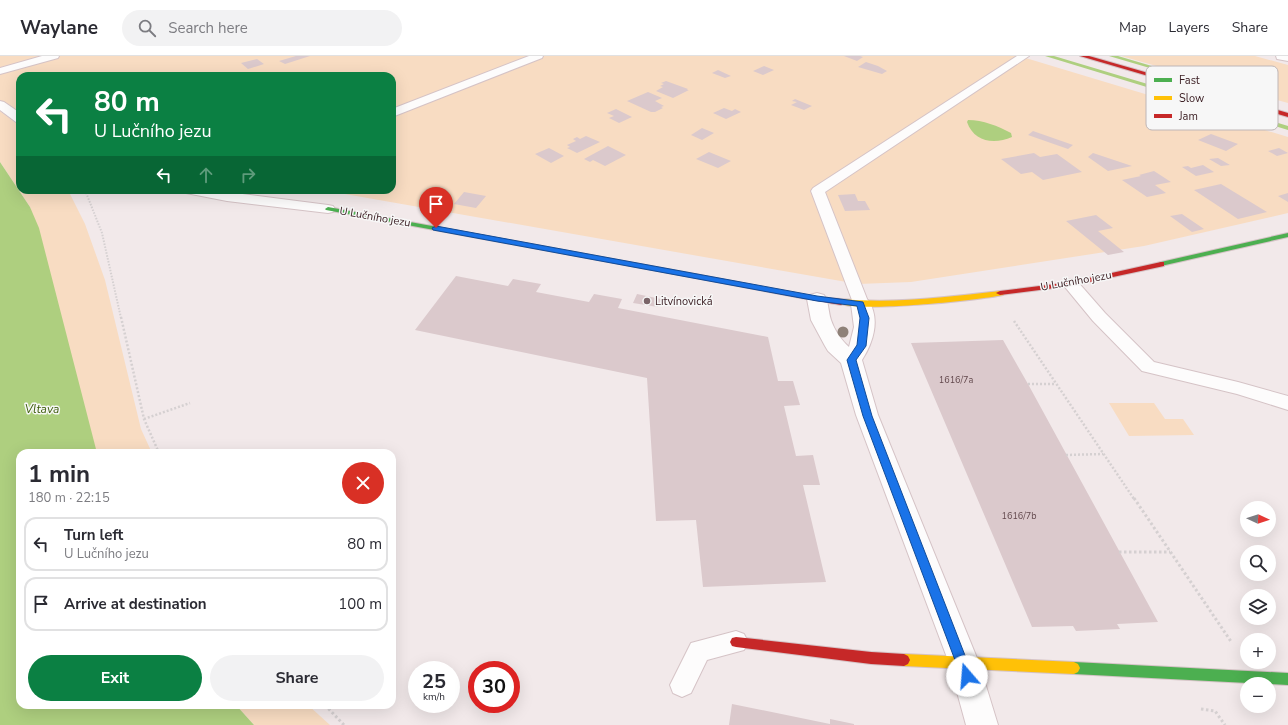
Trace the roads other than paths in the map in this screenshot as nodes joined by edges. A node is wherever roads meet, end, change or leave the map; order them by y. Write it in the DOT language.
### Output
graph roads {
  1 [pos="54,56"];
  2 [pos="538,56"];
  3 [pos="1024,56"];
  4 [pos="1083,56"];
  5 [pos="1282,56"];
  6 [pos="1288,57"];
  7 [pos="0,71"];
  8 [pos="1146,74"];
  9 [pos="0,104"];
  10 [pos="396,111"];
  11 [pos="1278,112"];
  12 [pos="1288,115"];
  13 [pos="16,116"];
  14 [pos="236,194"];
  15 [pos="328,208"];
  16 [pos="1288,235"];
  17 [pos="1071,284"];
  18 [pos="817,298"];
  19 [pos="861,304"];
  20 [pos="851,360"];
  21 [pos="1288,402"];
  22 [pos="736,642"];
  23 [pos="964,664"];
  24 [pos="1288,679"];
  25 [pos="682,685"];
  26 [pos="982,725"];
  1 -- 7 [label="lane"];
  2 -- 10 [label="lane"];
  3 -- 19 [label="lane"];
  4 -- 8 [label="street"];
  5 -- 6 [label="street"];
  9 -- 13 [label="lane"];
  11 -- 12 [label="street"];
  14 -- 15 [label="lane, U Lučního jezu"];
  15 -- 18 [label="street, U Lučního jezu"];
  16 -- 17 [label="street, U Lučního jezu"];
  17 -- 19 [label="street, U Lučního jezu"];
  17 -- 21 [label="lane"];
  18 -- 19 [label="street, U Lučního jezu"];
  18 -- 20 [label="street"];
  19 -- 20 [label="street"];
  20 -- 23 [label="street"];
  22 -- 23 [label="street"];
  22 -- 25 [label="lane"];
  23 -- 24 [label="street"];
  23 -- 26 [label="street"];
}
